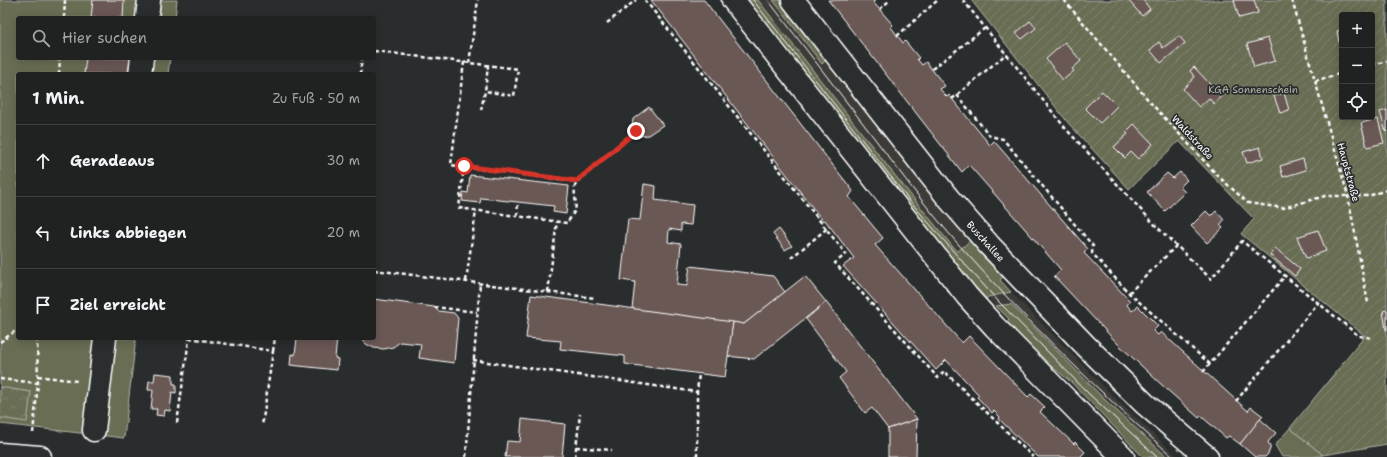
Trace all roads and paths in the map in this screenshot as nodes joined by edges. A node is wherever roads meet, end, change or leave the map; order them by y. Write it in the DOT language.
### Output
graph roads {
  1 [pos="65,0"];
  2 [pos="149,0"];
  3 [pos="478,0"];
  4 [pos="636,0"];
  5 [pos="733,0"];
  6 [pos="793,0"];
  7 [pos="890,0"];
  8 [pos="938,0"];
  9 [pos="963,0"];
  10 [pos="1064,0"];
  11 [pos="1292,0"];
  12 [pos="647,1"];
  13 [pos="880,9"];
  14 [pos="64,16"];
  15 [pos="147,16"];
  16 [pos="607,23"];
  17 [pos="985,28"];
  18 [pos="897,36"];
  19 [pos="376,51"];
  20 [pos="1006,54"];
  21 [pos="60,60"];
  22 [pos="142,60"];
  23 [pos="362,60"];
  24 [pos="1387,61"];
  25 [pos="464,62"];
  26 [pos="470,63"];
  27 [pos="1375,64"];
  28 [pos="488,66"];
  29 [pos="932,69"];
  30 [pos="59,72"];
  31 [pos="140,72"];
  32 [pos="360,72"];
  33 [pos="1339,75"];
  34 [pos="1315,81"];
  35 [pos="485,91"];
  36 [pos="957,95"];
  37 [pos="952,99"];
  38 [pos="480,110"];
  39 [pos="636,131"];
  40 [pos="464,166"];
  41 [pos="577,181"];
  42 [pos="1387,190"];
  43 [pos="1348,196"];
  44 [pos="518,203"];
  45 [pos="476,211"];
  46 [pos="517,216"];
  47 [pos="557,222"];
  48 [pos="830,226"];
  49 [pos="826,229"];
  50 [pos="1176,246"];
  51 [pos="791,258"];
  52 [pos="376,270"];
  53 [pos="1285,276"];
  54 [pos="466,281"];
  55 [pos="480,283"];
  56 [pos="548,292"];
  57 [pos="1129,293"];
  58 [pos="595,298"];
  59 [pos="1318,303"];
  60 [pos="1368,303"];
  61 [pos="434,307"];
  62 [pos="477,312"];
  63 [pos="16,330"];
  64 [pos="1373,338"];
  65 [pos="37,340"];
  66 [pos="105,340"];
  67 [pos="189,340"];
  68 [pos="202,340"];
  69 [pos="274,340"];
  70 [pos="0,342"];
  71 [pos="273,351"];
  72 [pos="473,360"];
  73 [pos="1210,364"];
  74 [pos="1203,372"];
  75 [pos="699,374"];
  76 [pos="38,376"];
  77 [pos="0,378"];
  78 [pos="77,381"];
  79 [pos="38,383"];
  80 [pos="697,392"];
  81 [pos="1236,401"];
  82 [pos="580,414"];
  83 [pos="177,423"];
  84 [pos="34,426"];
  85 [pos="262,426"];
  86 [pos="94,430"];
  87 [pos="576,447"];
  88 [pos="612,450"];
  89 [pos="0,454"];
  90 [pos="40,457"];
  91 [pos="466,457"];
  92 [pos="575,457"];
  93 [pos="697,457"];
  94 [pos="1031,457"];
  95 [pos="1124,457"];
  96 [pos="1207,457"];
  1 -- 14 [label="path"];
  2 -- 15 [label="main road"];
  3 -- 26 [label="path"];
  4 -- 16 [label="path"];
  5 -- 95 [label="main road"];
  6 -- 96 [label="main road, Buschallee"];
  7 -- 13 [label="path"];
  8 -- 18 [label="path"];
  9 -- 17 [label="path"];
  10 -- 43 [label="path, Waldstraße"];
  11 -- 34 [label="path, Hauptstraße"];
  12 -- 49 [label="path"];
  17 -- 20 [label="path"];
  17 -- 29 [label="path"];
  19 -- 25 [label="path"];
  20 -- 36 [label="path"];
  20 -- 50 [label="path"];
  21 -- 30 [label="path"];
  22 -- 31 [label="main road"];
  23 -- 32 [label="path"];
  24 -- 27 [label="path"];
  25 -- 26 [label="path"];
  25 -- 40 [label="path"];
  26 -- 28 [label="path"];
  28 -- 35 [label="path"];
  28 -- 35 [label="path"];
  33 -- 34 [label="path"];
  34 -- 43 [label="path, Hauptstraße"];
  35 -- 38 [label="path"];
  36 -- 37 [label="path"];
  36 -- 57 [label="path"];
  39 -- 41 [label="path"];
  40 -- 41 [label="path"];
  40 -- 45 [label="path"];
  41 -- 47 [label="path"];
  42 -- 43 [label="path, Waldstraße"];
  43 -- 60 [label="path, Hauptstraße"];
  44 -- 46 [label="path"];
  45 -- 46 [label="path"];
  45 -- 54 [label="path"];
  46 -- 47 [label="path"];
  47 -- 56 [label="path"];
  48 -- 49 [label="path"];
  49 -- 51 [label="path"];
  49 -- 94 [label="path"];
  50 -- 53 [label="path"];
  50 -- 57 [label="path"];
  52 -- 54 [label="path"];
  53 -- 59 [label="path"];
  53 -- 73 [label="path"];
  54 -- 55 [label="path"];
  55 -- 56 [label="path"];
  55 -- 62 [label="path"];
  56 -- 58 [label="path"];
  57 -- 73 [label="path"];
  59 -- 64 [label="path"];
  59 -- 81 [label="path"];
  61 -- 62 [label="path"];
  62 -- 72 [label="path"];
  63 -- 70 [label="path"];
  65 -- 76 [label="path"];
  66 -- 86 [label="main road"];
  67 -- 83 [label="path"];
  68 -- 71 [label="path"];
  69 -- 71 [label="path"];
  71 -- 85 [label="path"];
  72 -- 80 [label="path"];
  72 -- 91 [label="path"];
  73 -- 74 [label="path"];
  75 -- 80 [label="path"];
  76 -- 78 [label="path"];
  76 -- 79 [label="path"];
  77 -- 79 [label="path"];
  79 -- 84 [label="path"];
  80 -- 93 [label="path"];
  82 -- 87 [label="path"];
  87 -- 88 [label="path"];
  87 -- 92 [label="path"];
  89 -- 90 [label="main road"];
}
